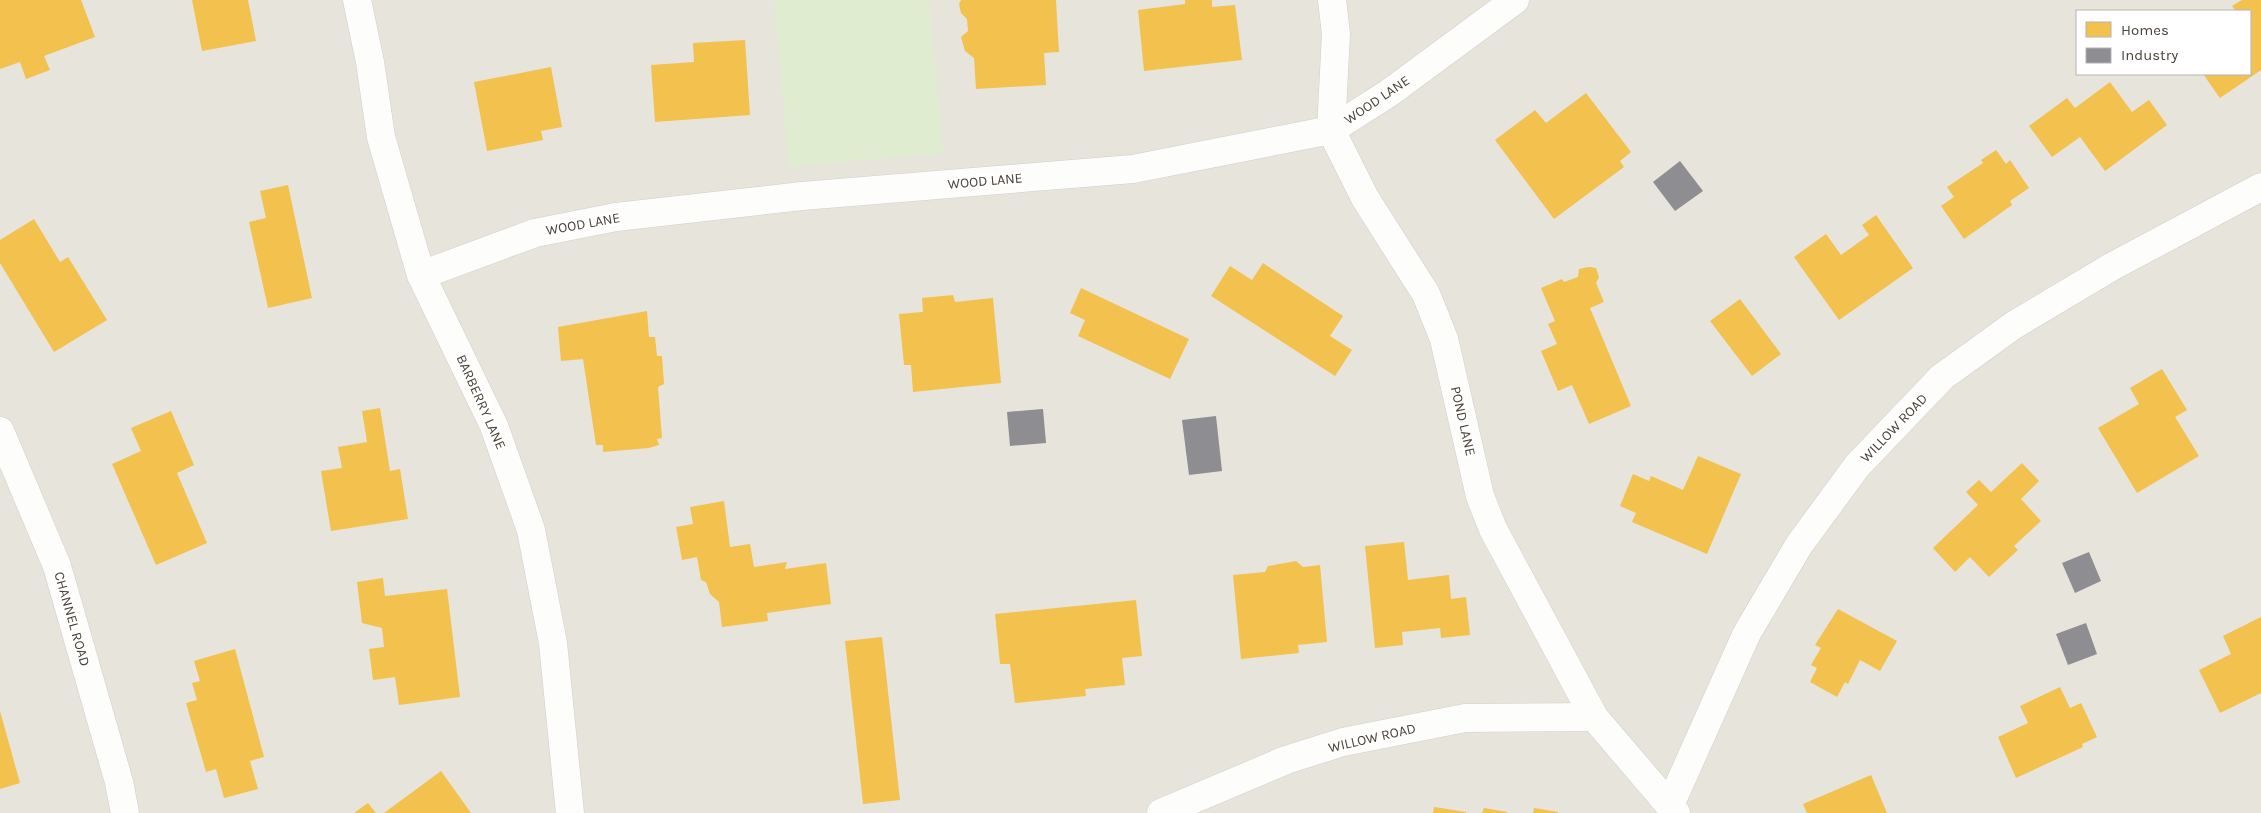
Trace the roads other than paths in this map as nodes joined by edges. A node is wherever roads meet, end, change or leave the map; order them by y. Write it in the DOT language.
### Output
graph roads {
  1 [pos="357,0"];
  2 [pos="1332,0"];
  3 [pos="1515,0"];
  4 [pos="1331,130"];
  5 [pos="2261,187"];
  6 [pos="421,275"];
  7 [pos="0,431"];
  8 [pos="1594,716"];
  9 [pos="1673,809"];
  10 [pos="125,813"];
  11 [pos="570,813"];
  12 [pos="1161,813"];
  1 -- 6 [label="street, BARBERRY LANE"];
  2 -- 4 [label="street, POND LANE"];
  3 -- 4 [label="street, WOOD LANE"];
  4 -- 6 [label="street, WOOD LANE"];
  4 -- 8 [label="street, POND LANE"];
  5 -- 9 [label="street, WILLOW ROAD"];
  6 -- 11 [label="street, BARBERRY LANE"];
  7 -- 10 [label="street, CHANNEL ROAD"];
  8 -- 9 [label="street, POND LANE"];
  8 -- 12 [label="street, WILLOW ROAD"];
}
